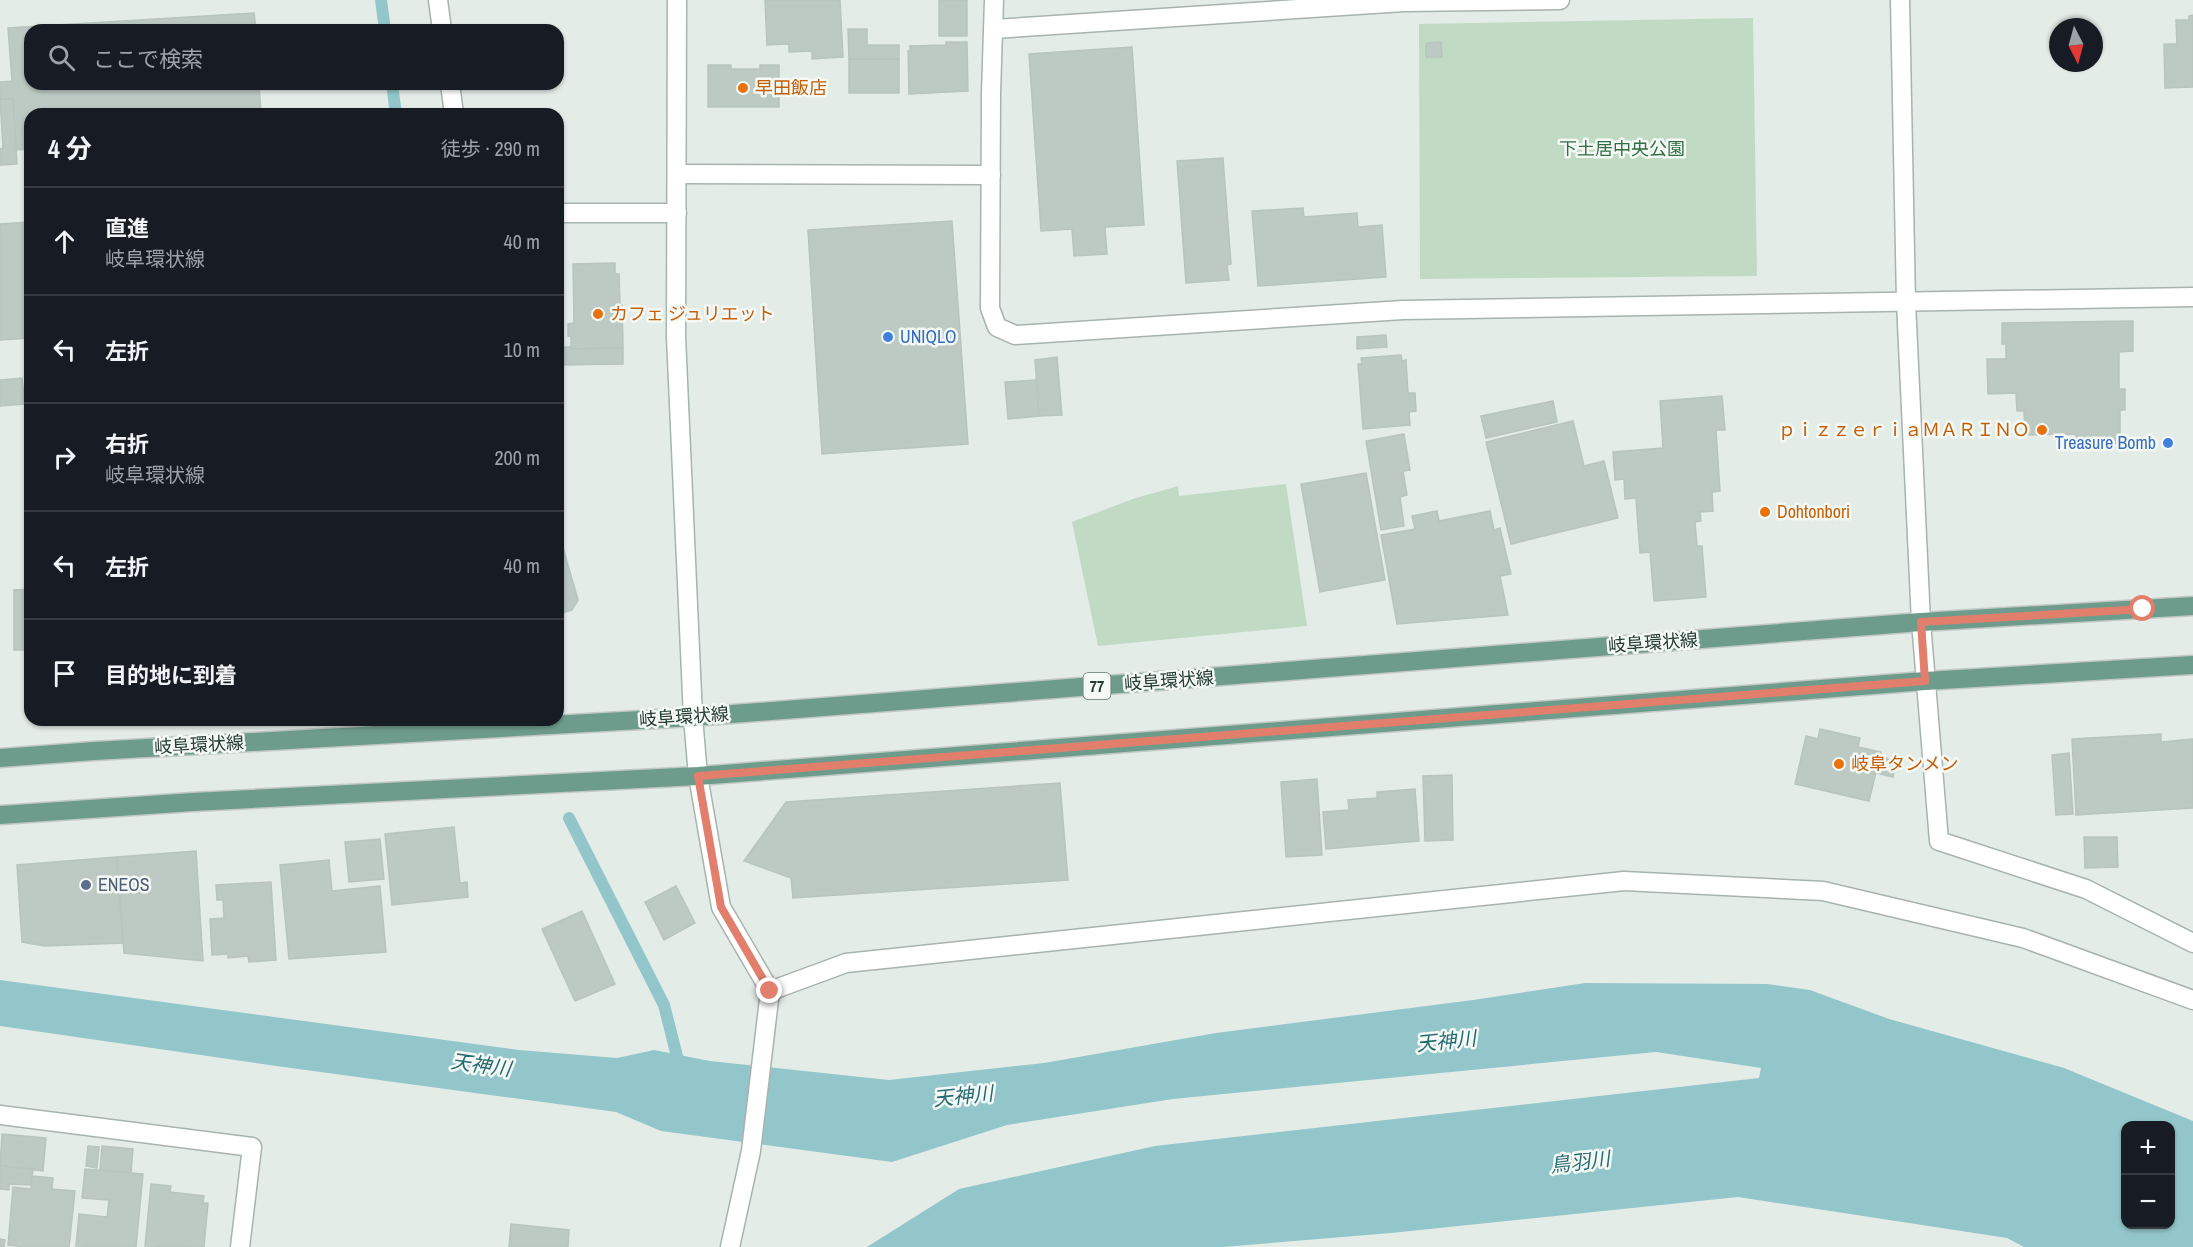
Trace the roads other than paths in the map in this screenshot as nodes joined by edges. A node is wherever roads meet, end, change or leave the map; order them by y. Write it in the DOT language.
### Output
graph roads {
  1 [pos="438,0"];
  2 [pos="677,0"];
  3 [pos="994,0"];
  4 [pos="1560,0"];
  5 [pos="1900,0"];
  6 [pos="441,24"];
  7 [pos="994,29"];
  8 [pos="451,90"];
  9 [pos="453,108"];
  10 [pos="676,174"];
  11 [pos="991,175"];
  12 [pos="564,213"];
  13 [pos="677,213"];
  14 [pos="2193,297"];
  15 [pos="1906,302"];
  16 [pos="2193,606"];
  17 [pos="1921,622"];
  18 [pos="2193,665"];
  19 [pos="1925,681"];
  20 [pos="693,717"];
  21 [pos="564,724"];
  22 [pos="533,726"];
  23 [pos="0,758"];
  24 [pos="698,776"];
  25 [pos="0,815"];
  26 [pos="2193,943"];
  27 [pos="770,991"];
  28 [pos="2193,1000"];
  29 [pos="0,1115"];
  30 [pos="240,1247"];
  31 [pos="730,1247"];
  1 -- 6 [label="street"];
  2 -- 10 [label="street"];
  3 -- 7 [label="street"];
  4 -- 7 [label="street"];
  5 -- 15 [label="street"];
  7 -- 11 [label="street"];
  8 -- 9 [label="street"];
  10 -- 11 [label="street"];
  10 -- 13 [label="street"];
  11 -- 15 [label="street"];
  12 -- 13 [label="street"];
  13 -- 20 [label="street"];
  14 -- 15 [label="street"];
  15 -- 17 [label="street"];
  16 -- 17 [label="main road, 岐阜環状線 / 77"];
  17 -- 19 [label="street"];
  17 -- 20 [label="main road, 岐阜環状線 / 77"];
  18 -- 19 [label="main road"];
  19 -- 24 [label="main road"];
  19 -- 26 [label="street"];
  20 -- 21 [label="main road, 岐阜環状線 / 77"];
  20 -- 24 [label="street"];
  22 -- 23 [label="main road, 岐阜環状線 / 77"];
  24 -- 25 [label="main road"];
  24 -- 27 [label="street"];
  27 -- 28 [label="street"];
  27 -- 31 [label="street"];
  29 -- 30 [label="street"];
}
